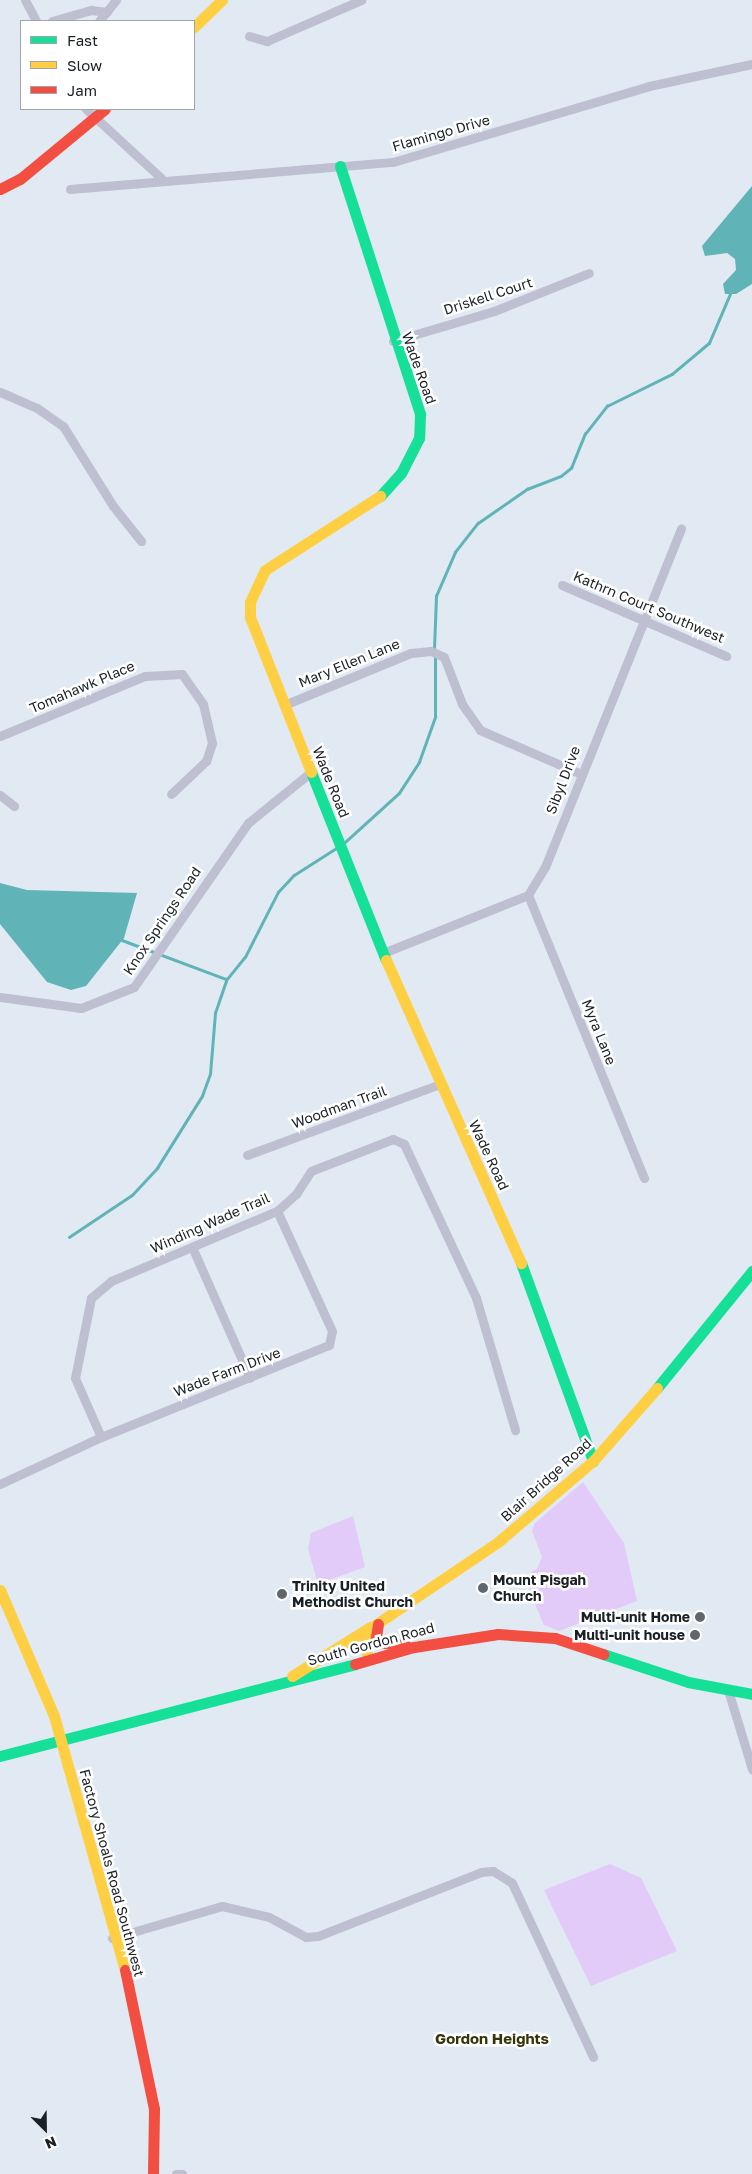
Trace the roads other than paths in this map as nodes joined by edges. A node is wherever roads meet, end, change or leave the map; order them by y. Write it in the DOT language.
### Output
graph roads {
  1 [pos="25,0"];
  2 [pos="116,0"];
  3 [pos="222,0"];
  4 [pos="361,0"];
  5 [pos="107,12"];
  6 [pos="35,20"];
  7 [pos="56,20"];
  8 [pos="100,20"];
  9 [pos="195,26"];
  10 [pos="249,36"];
  11 [pos="752,64"];
  12 [pos="87,110"];
  13 [pos="104,110"];
  14 [pos="93,119"];
  15 [pos="340,166"];
  16 [pos="161,178"];
  17 [pos="0,189"];
  18 [pos="70,190"];
  19 [pos="589,273"];
  20 [pos="393,340"];
  21 [pos="0,392"];
  22 [pos="681,528"];
  23 [pos="141,541"];
  24 [pos="562,585"];
  25 [pos="646,622"];
  26 [pos="726,656"];
  27 [pos="284,705"];
  28 [pos="0,736"];
  29 [pos="311,772"];
  30 [pos="579,774"];
  31 [pos="171,794"];
  32 [pos="0,795"];
  33 [pos="14,806"];
  34 [pos="528,895"];
  35 [pos="384,953"];
  36 [pos="0,997"];
  37 [pos="440,1084"];
  38 [pos="247,1155"];
  39 [pos="644,1178"];
  40 [pos="277,1210"];
  41 [pos="192,1246"];
  42 [pos="752,1271"];
  43 [pos="250,1378"];
  44 [pos="515,1430"];
  45 [pos="101,1437"];
  46 [pos="592,1461"];
  47 [pos="0,1484"];
  48 [pos="0,1590"];
  49 [pos="379,1622"];
  50 [pos="414,1647"];
  51 [pos="368,1660"];
  52 [pos="275,1686"];
  53 [pos="728,1690"];
  54 [pos="752,1694"];
  55 [pos="60,1737"];
  56 [pos="0,1756"];
  57 [pos="752,1769"];
  58 [pos="112,1938"];
  59 [pos="593,2057"];
  60 [pos="153,2174"];
  61 [pos="176,2174"];
  62 [pos="182,2174"];
  1 -- 6 [label="street"];
  2 -- 5 [label="street"];
  3 -- 9 [label="street"];
  4 -- 10 [label="street"];
  5 -- 7 [label="street"];
  5 -- 8 [label="street"];
  11 -- 15 [label="street, Flamingo Drive"];
  12 -- 14 [label="street"];
  13 -- 14 [label="street"];
  14 -- 16 [label="street"];
  14 -- 17 [label="street"];
  15 -- 16 [label="street, Flamingo Drive"];
  15 -- 20 [label="street, Wade Road"];
  16 -- 18 [label="street, Flamingo Drive"];
  19 -- 20 [label="street, Driskell Court"];
  20 -- 27 [label="street, Wade Road"];
  21 -- 23 [label="street"];
  22 -- 25 [label="street, Sibyl Drive"];
  24 -- 25 [label="street, Kathrn Court Southwest"];
  25 -- 26 [label="street, Kathrn Court Southwest"];
  25 -- 30 [label="street, Sibyl Drive"];
  27 -- 29 [label="street, Wade Road"];
  27 -- 30 [label="street, Mary Ellen Lane"];
  28 -- 31 [label="street, Tomahawk Place"];
  29 -- 35 [label="street, Wade Road"];
  29 -- 36 [label="street, Knox Springs Road"];
  30 -- 34 [label="street, Sibyl Drive"];
  32 -- 33 [label="street"];
  34 -- 35 [label="street"];
  34 -- 39 [label="street, Myra Lane"];
  35 -- 37 [label="street, Wade Road"];
  37 -- 38 [label="street, Woodman Trail"];
  37 -- 46 [label="street, Wade Road"];
  40 -- 41 [label="street, Winding Wade Trail"];
  40 -- 43 [label="street, Wade Farm Drive"];
  40 -- 44 [label="street, Winding Wade Trail"];
  41 -- 43 [label="street"];
  41 -- 45 [label="street, Winding Wade Trail"];
  42 -- 46 [label="street, Blair Bridge Road"];
  43 -- 45 [label="street, Wade Farm Drive"];
  45 -- 47 [label="street, Wade Farm Drive"];
  46 -- 49 [label="street, Blair Bridge Road"];
  48 -- 55 [label="street, Factory Shoals Road Southwest"];
  49 -- 50 [label="street"];
  49 -- 51 [label="street, Blair Bridge Road"];
  49 -- 52 [label="street"];
  50 -- 51 [label="street, South Gordon Road"];
  50 -- 53 [label="street, South Gordon Road"];
  51 -- 52 [label="street, South Gordon Road"];
  52 -- 55 [label="street, South Gordon Road"];
  53 -- 54 [label="street, South Gordon Road"];
  53 -- 57 [label="street"];
  55 -- 56 [label="street, South Gordon Road"];
  55 -- 58 [label="street, Factory Shoals Road Southwest"];
  58 -- 59 [label="street"];
  58 -- 60 [label="street, Factory Shoals Road Southwest"];
  61 -- 62 [label="street"];
}
